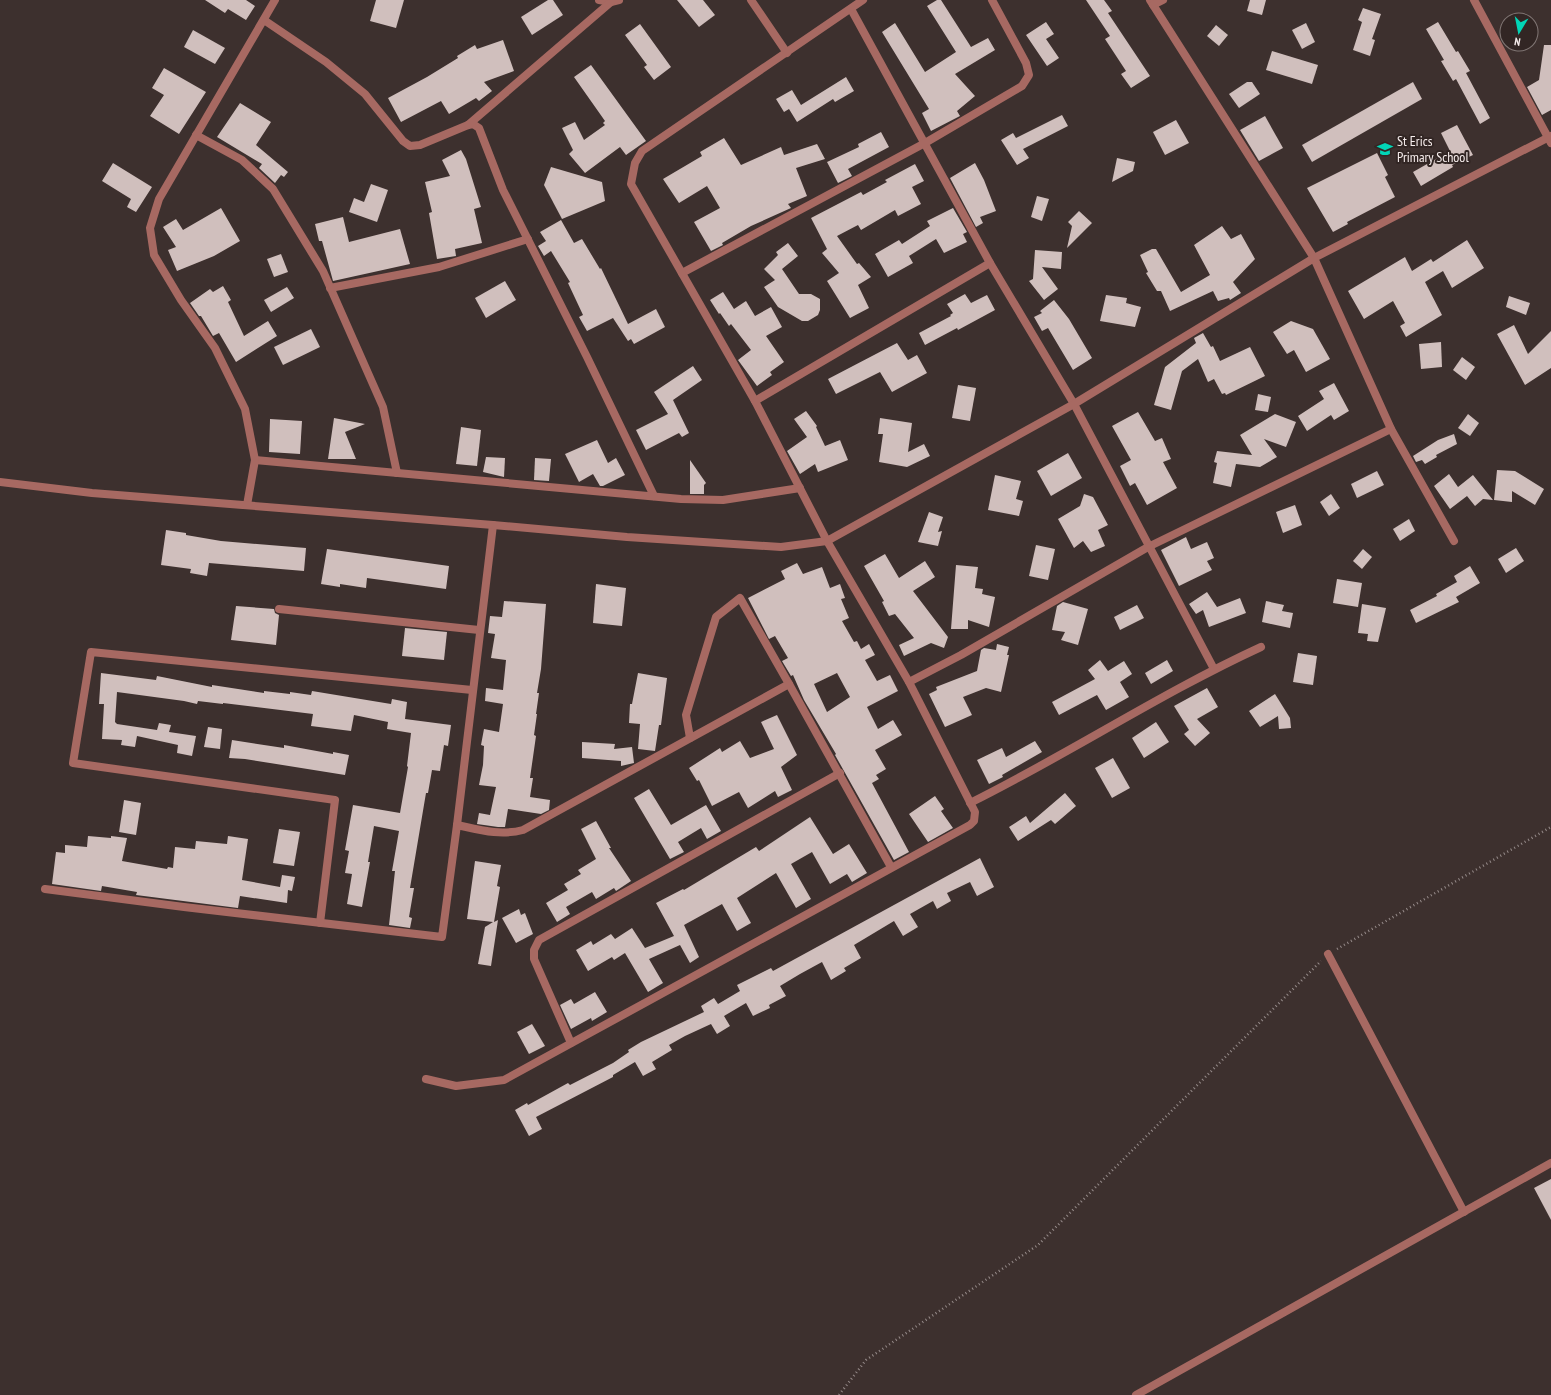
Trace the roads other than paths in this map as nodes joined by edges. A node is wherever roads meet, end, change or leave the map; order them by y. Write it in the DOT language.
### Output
graph roads {
  1 [pos="275,0"];
  2 [pos="598,0"];
  3 [pos="751,0"];
  4 [pos="863,0"];
  5 [pos="992,0"];
  6 [pos="1163,0"];
  7 [pos="1474,0"];
  8 [pos="615,1"];
  9 [pos="1152,2"];
  10 [pos="851,9"];
  11 [pos="264,20"];
  12 [pos="787,53"];
  13 [pos="468,125"];
  14 [pos="196,135"];
  15 [pos="1550,139"];
  16 [pos="925,143"];
  17 [pos="528,239"];
  18 [pos="1314,258"];
  19 [pos="990,263"];
  20 [pos="682,273"];
  21 [pos="330,288"];
  22 [pos="755,401"];
  23 [pos="1074,404"];
  24 [pos="1391,429"];
  25 [pos="255,460"];
  26 [pos="397,473"];
  27 [pos="0,482"];
  28 [pos="800,488"];
  29 [pos="654,496"];
  30 [pos="247,505"];
  31 [pos="493,525"];
  32 [pos="1454,541"];
  33 [pos="827,542"];
  34 [pos="1148,547"];
  35 [pos="279,609"];
  36 [pos="479,630"];
  37 [pos="1261,647"];
  38 [pos="1214,669"];
  39 [pos="909,682"];
  40 [pos="789,684"];
  41 [pos="472,690"];
  42 [pos="690,738"];
  43 [pos="840,773"];
  44 [pos="970,802"];
  45 [pos="457,825"];
  46 [pos="891,867"];
  47 [pos="45,889"];
  48 [pos="320,923"];
  49 [pos="1328,954"];
  50 [pos="571,1043"];
  51 [pos="426,1079"];
  52 [pos="1551,1163"];
  53 [pos="1464,1212"];
  54 [pos="1136,1395"];
  1 -- 11 [label="street"];
  2 -- 8 [label="street"];
  3 -- 12 [label="street"];
  4 -- 10 [label="street"];
  5 -- 16 [label="street"];
  6 -- 9 [label="street"];
  7 -- 15 [label="street"];
  8 -- 13 [label="street"];
  9 -- 18 [label="street"];
  10 -- 12 [label="street"];
  10 -- 16 [label="street"];
  11 -- 13 [label="street"];
  11 -- 14 [label="street"];
  12 -- 20 [label="street"];
  13 -- 17 [label="street"];
  14 -- 21 [label="street"];
  14 -- 25 [label="street"];
  15 -- 18 [label="street"];
  16 -- 19 [label="street"];
  16 -- 20 [label="street"];
  17 -- 21 [label="street"];
  17 -- 29 [label="street"];
  18 -- 23 [label="street"];
  18 -- 24 [label="street"];
  19 -- 22 [label="street"];
  19 -- 23 [label="street"];
  20 -- 22 [label="street"];
  21 -- 26 [label="street"];
  22 -- 28 [label="street"];
  23 -- 33 [label="street"];
  23 -- 34 [label="street"];
  24 -- 32 [label="street"];
  24 -- 34 [label="street"];
  25 -- 26 [label="street"];
  25 -- 30 [label="street"];
  26 -- 29 [label="street"];
  27 -- 30 [label="street"];
  28 -- 29 [label="street"];
  28 -- 33 [label="street"];
  30 -- 31 [label="street"];
  31 -- 33 [label="street"];
  31 -- 36 [label="street"];
  33 -- 39 [label="street"];
  34 -- 38 [label="street"];
  34 -- 39 [label="street"];
  35 -- 36 [label="street"];
  36 -- 41 [label="street"];
  37 -- 38 [label="street"];
  38 -- 44 [label="street"];
  39 -- 44 [label="street"];
  40 -- 42 [label="street"];
  40 -- 42 [label="street"];
  40 -- 43 [label="street"];
  41 -- 45 [label="street"];
  41 -- 48 [label="street"];
  42 -- 45 [label="street"];
  43 -- 46 [label="street"];
  43 -- 50 [label="street"];
  44 -- 46 [label="street"];
  45 -- 48 [label="street"];
  46 -- 50 [label="street"];
  47 -- 48 [label="street"];
  49 -- 53 [label="street"];
  50 -- 51 [label="street"];
  52 -- 53 [label="street"];
  53 -- 54 [label="street"];
}
